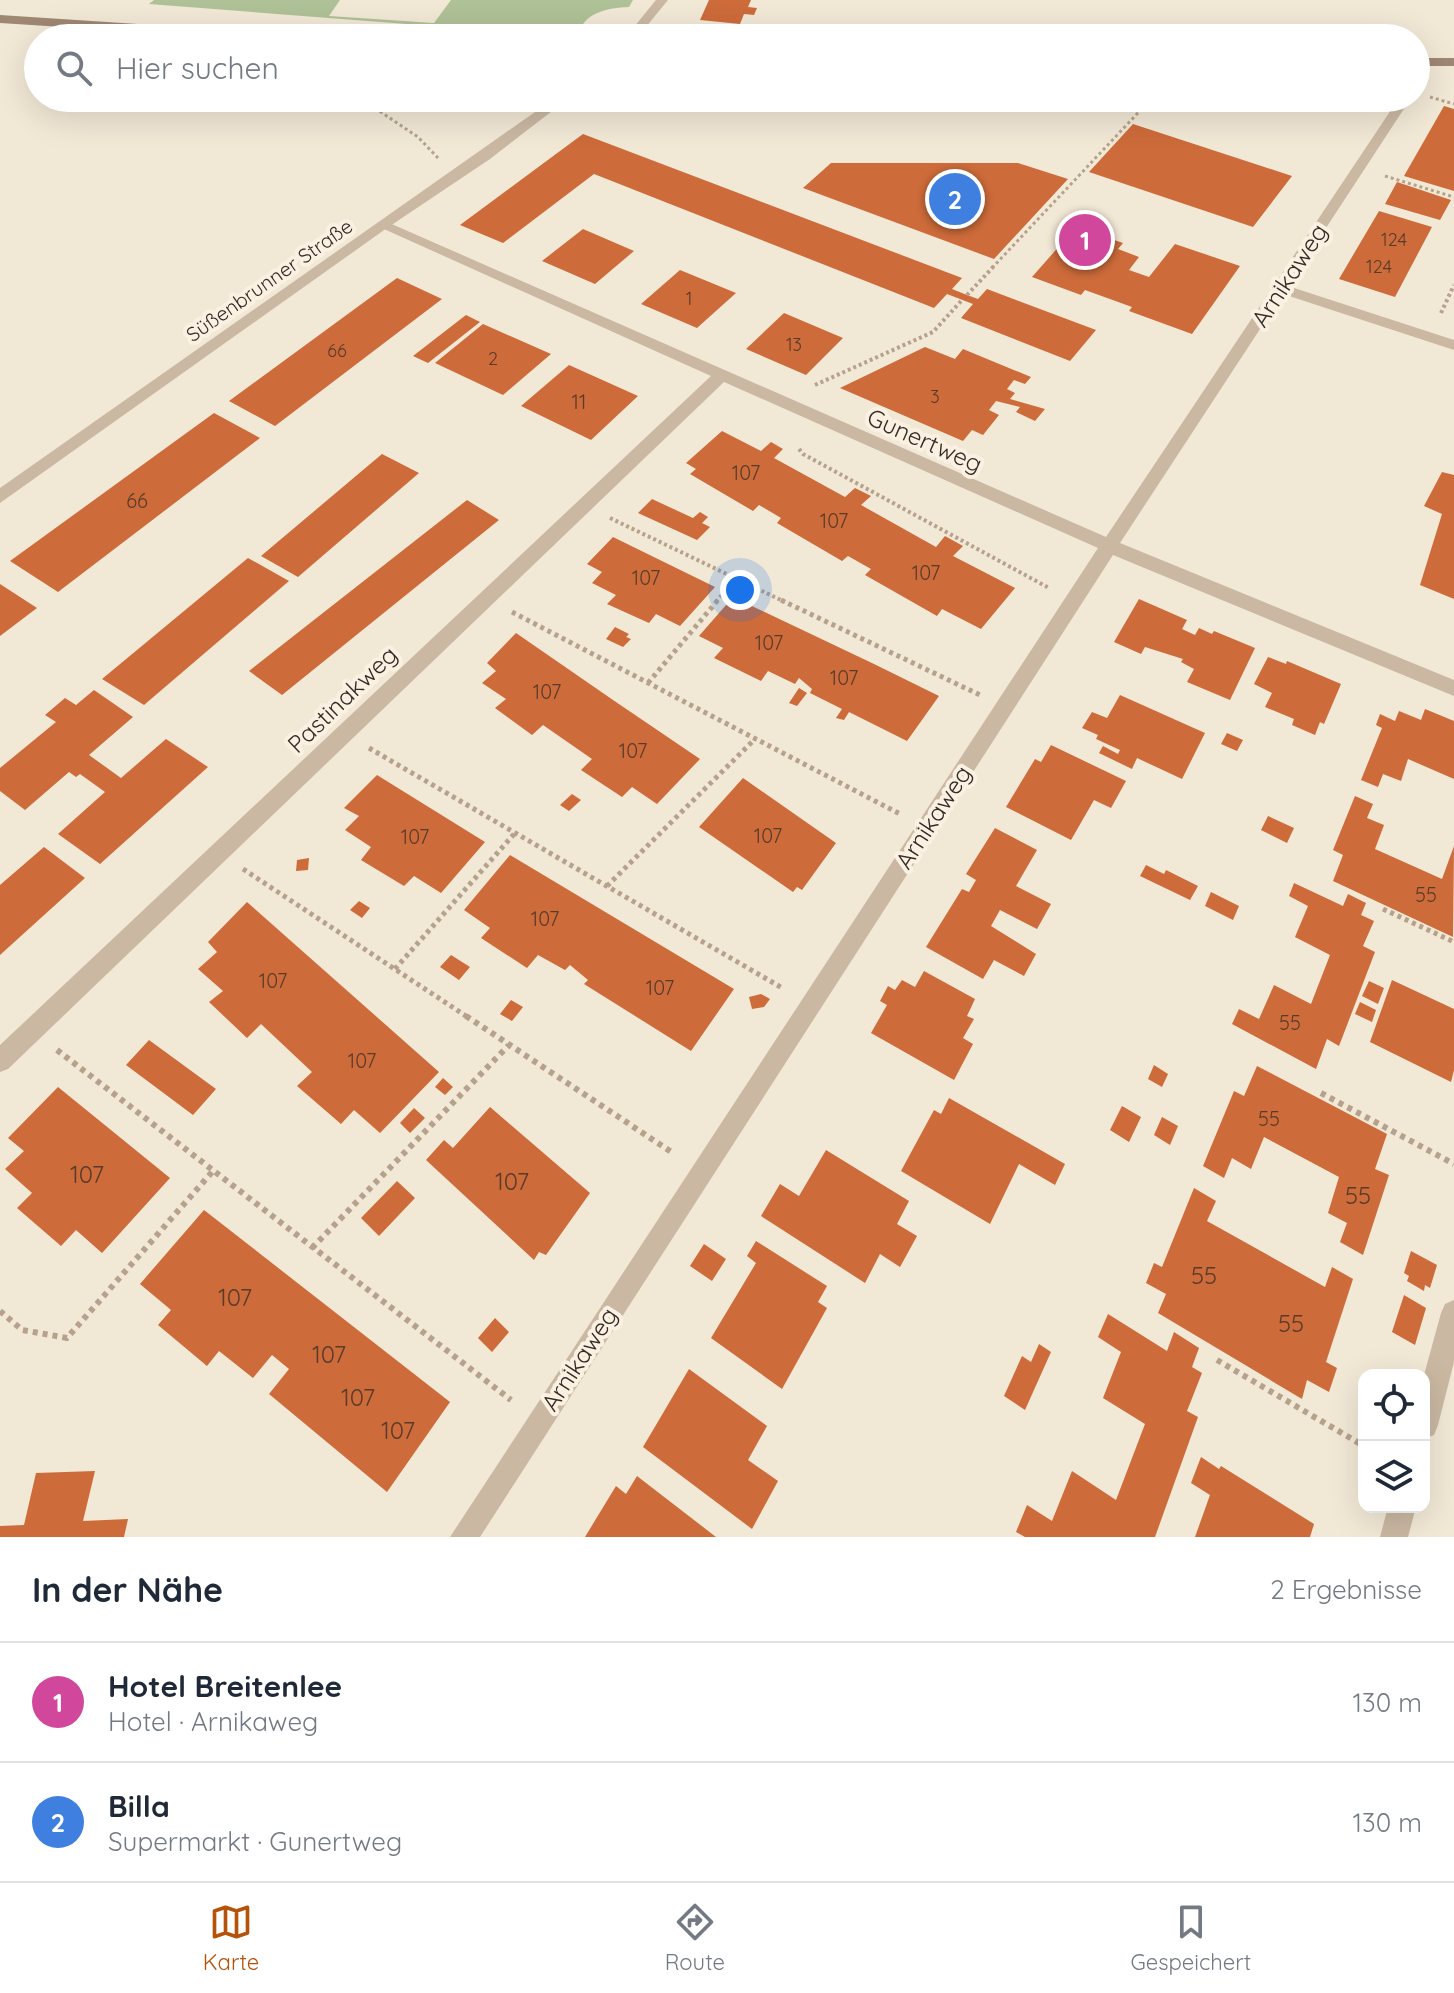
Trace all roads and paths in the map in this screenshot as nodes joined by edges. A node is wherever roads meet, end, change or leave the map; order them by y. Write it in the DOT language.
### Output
graph roads {
  1 [pos="662,0"];
  2 [pos="0,19"];
  3 [pos="77,24"];
  4 [pos="642,24"];
  5 [pos="1430,62"];
  6 [pos="1454,62"];
  7 [pos="1430,97"];
  8 [pos="1454,104"];
  9 [pos="381,112"];
  10 [pos="544,112"];
  11 [pos="1139,112"];
  12 [pos="1396,112"];
  13 [pos="1376,173"];
  14 [pos="455,177"];
  15 [pos="1454,197"];
  16 [pos="382,225"];
  17 [pos="1454,285"];
  18 [pos="1281,289"];
  19 [pos="967,295"];
  20 [pos="962,300"];
  21 [pos="1441,313"];
  22 [pos="1454,345"];
  23 [pos="721,376"];
  24 [pos="810,388"];
  25 [pos="799,449"];
  26 [pos="0,497"];
  27 [pos="584,505"];
  28 [pos="1109,546"];
  29 [pos="736,578"];
  30 [pos="1053,590"];
  31 [pos="486,599"];
  32 [pos="648,683"];
  33 [pos="1454,688"];
  34 [pos="982,695"];
  35 [pos="344,734"];
  36 [pos="755,739"];
  37 [pos="901,815"];
  38 [pos="515,833"];
  39 [pos="219,853"];
  40 [pos="607,886"];
  41 [pos="1383,909"];
  42 [pos="1454,942"];
  43 [pos="395,969"];
  44 [pos="784,989"];
  45 [pos="29,1033"];
  46 [pos="509,1045"];
  47 [pos="0,1061"];
  48 [pos="1321,1093"];
  49 [pos="673,1153"];
  50 [pos="1454,1164"];
  51 [pos="212,1172"];
  52 [pos="312,1248"];
  53 [pos="0,1311"];
  54 [pos="1454,1313"];
  55 [pos="1217,1360"];
  56 [pos="511,1400"];
  57 [pos="1430,1403"];
  58 [pos="1358,1442"];
  59 [pos="1400,1513"];
  60 [pos="464,1537"];
  61 [pos="1394,1537"];
  1 -- 4 [label="street"];
  2 -- 3 [label="main road"];
  5 -- 6 [label="main road"];
  7 -- 8 [label="path"];
  9 -- 14 [label="path"];
  10 -- 14 [label="street, Süßenbrunner Straße"];
  11 -- 19 [label="path"];
  12 -- 18 [label="street, Arnikaweg"];
  13 -- 15 [label="path"];
  14 -- 16 [label="street, Süßenbrunner Straße"];
  16 -- 23 [label="street, Gunertweg"];
  16 -- 26 [label="street, Süßenbrunner Straße"];
  17 -- 21 [label="path"];
  18 -- 22 [label="street"];
  18 -- 28 [label="street, Arnikaweg"];
  20 -- 24 [label="path"];
  23 -- 27 [label="street, Pastinakweg"];
  23 -- 28 [label="street, Gunertweg"];
  25 -- 30 [label="path"];
  27 -- 29 [label="path"];
  27 -- 31 [label="street, Pastinakweg"];
  28 -- 33 [label="street, Gunertweg"];
  28 -- 60 [label="street, Arnikaweg"];
  29 -- 32 [label="path"];
  29 -- 34 [label="path"];
  31 -- 32 [label="path"];
  31 -- 35 [label="street, Pastinakweg"];
  32 -- 36 [label="path"];
  35 -- 38 [label="path"];
  35 -- 39 [label="street, Pastinakweg"];
  36 -- 37 [label="path"];
  36 -- 40 [label="path"];
  38 -- 40 [label="path"];
  38 -- 43 [label="path"];
  39 -- 43 [label="path"];
  39 -- 45 [label="street, Pastinakweg"];
  40 -- 44 [label="path"];
  41 -- 42 [label="path"];
  43 -- 46 [label="path"];
  45 -- 47 [label="street, Pastinakweg"];
  45 -- 51 [label="path"];
  46 -- 49 [label="path"];
  46 -- 52 [label="path"];
  48 -- 50 [label="path"];
  51 -- 52 [label="path"];
  51 -- 53 [label="path"];
  52 -- 56 [label="path"];
  54 -- 57 [label="street"];
  55 -- 58 [label="path"];
  59 -- 61 [label="street"];
}
